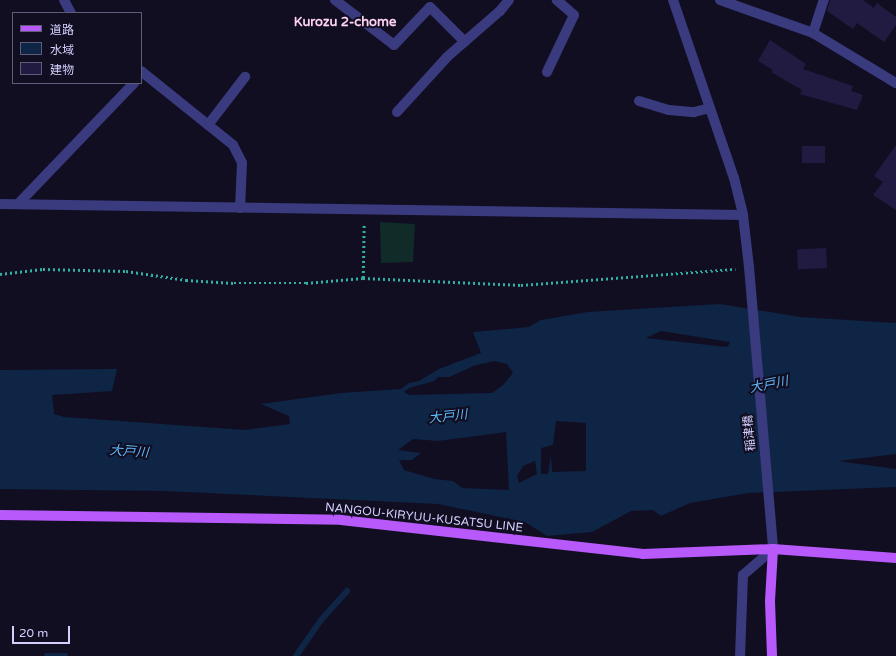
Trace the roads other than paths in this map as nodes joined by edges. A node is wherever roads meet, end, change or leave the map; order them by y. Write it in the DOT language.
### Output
graph roads {
  1 [pos="64,0"];
  2 [pos="335,0"];
  3 [pos="509,0"];
  4 [pos="557,0"];
  5 [pos="673,0"];
  6 [pos="720,0"];
  7 [pos="824,0"];
  8 [pos="70,12"];
  9 [pos="812,33"];
  10 [pos="465,42"];
  11 [pos="547,72"];
  12 [pos="142,73"];
  13 [pos="245,77"];
  14 [pos="896,83"];
  15 [pos="133,84"];
  16 [pos="639,101"];
  17 [pos="710,108"];
  18 [pos="397,112"];
  19 [pos="208,125"];
  20 [pos="0,204"];
  21 [pos="18,204"];
  22 [pos="240,208"];
  23 [pos="743,215"];
  24 [pos="0,516"];
  25 [pos="772,544"];
  26 [pos="896,558"];
  27 [pos="740,656"];
  28 [pos="772,656"];
  1 -- 8 [label="street"];
  2 -- 10 [label="street"];
  3 -- 10 [label="street"];
  4 -- 11 [label="street"];
  5 -- 17 [label="street, 稲津橋"];
  6 -- 9 [label="street"];
  7 -- 9 [label="street"];
  9 -- 14 [label="street"];
  10 -- 18 [label="street"];
  12 -- 19 [label="street"];
  13 -- 19 [label="street"];
  15 -- 21 [label="street"];
  16 -- 17 [label="street"];
  17 -- 23 [label="street, 稲津橋"];
  19 -- 22 [label="street"];
  20 -- 21 [label="street"];
  21 -- 22 [label="street"];
  22 -- 23 [label="street"];
  23 -- 25 [label="street, 稲津橋"];
  24 -- 25 [label="main road, NANGOU-KIRYUU-KUSATSU LINE"];
  25 -- 26 [label="main road, NANGOU-KIRYUU-KUSATSU LINE"];
  25 -- 27 [label="street"];
  25 -- 28 [label="main road"];
}
